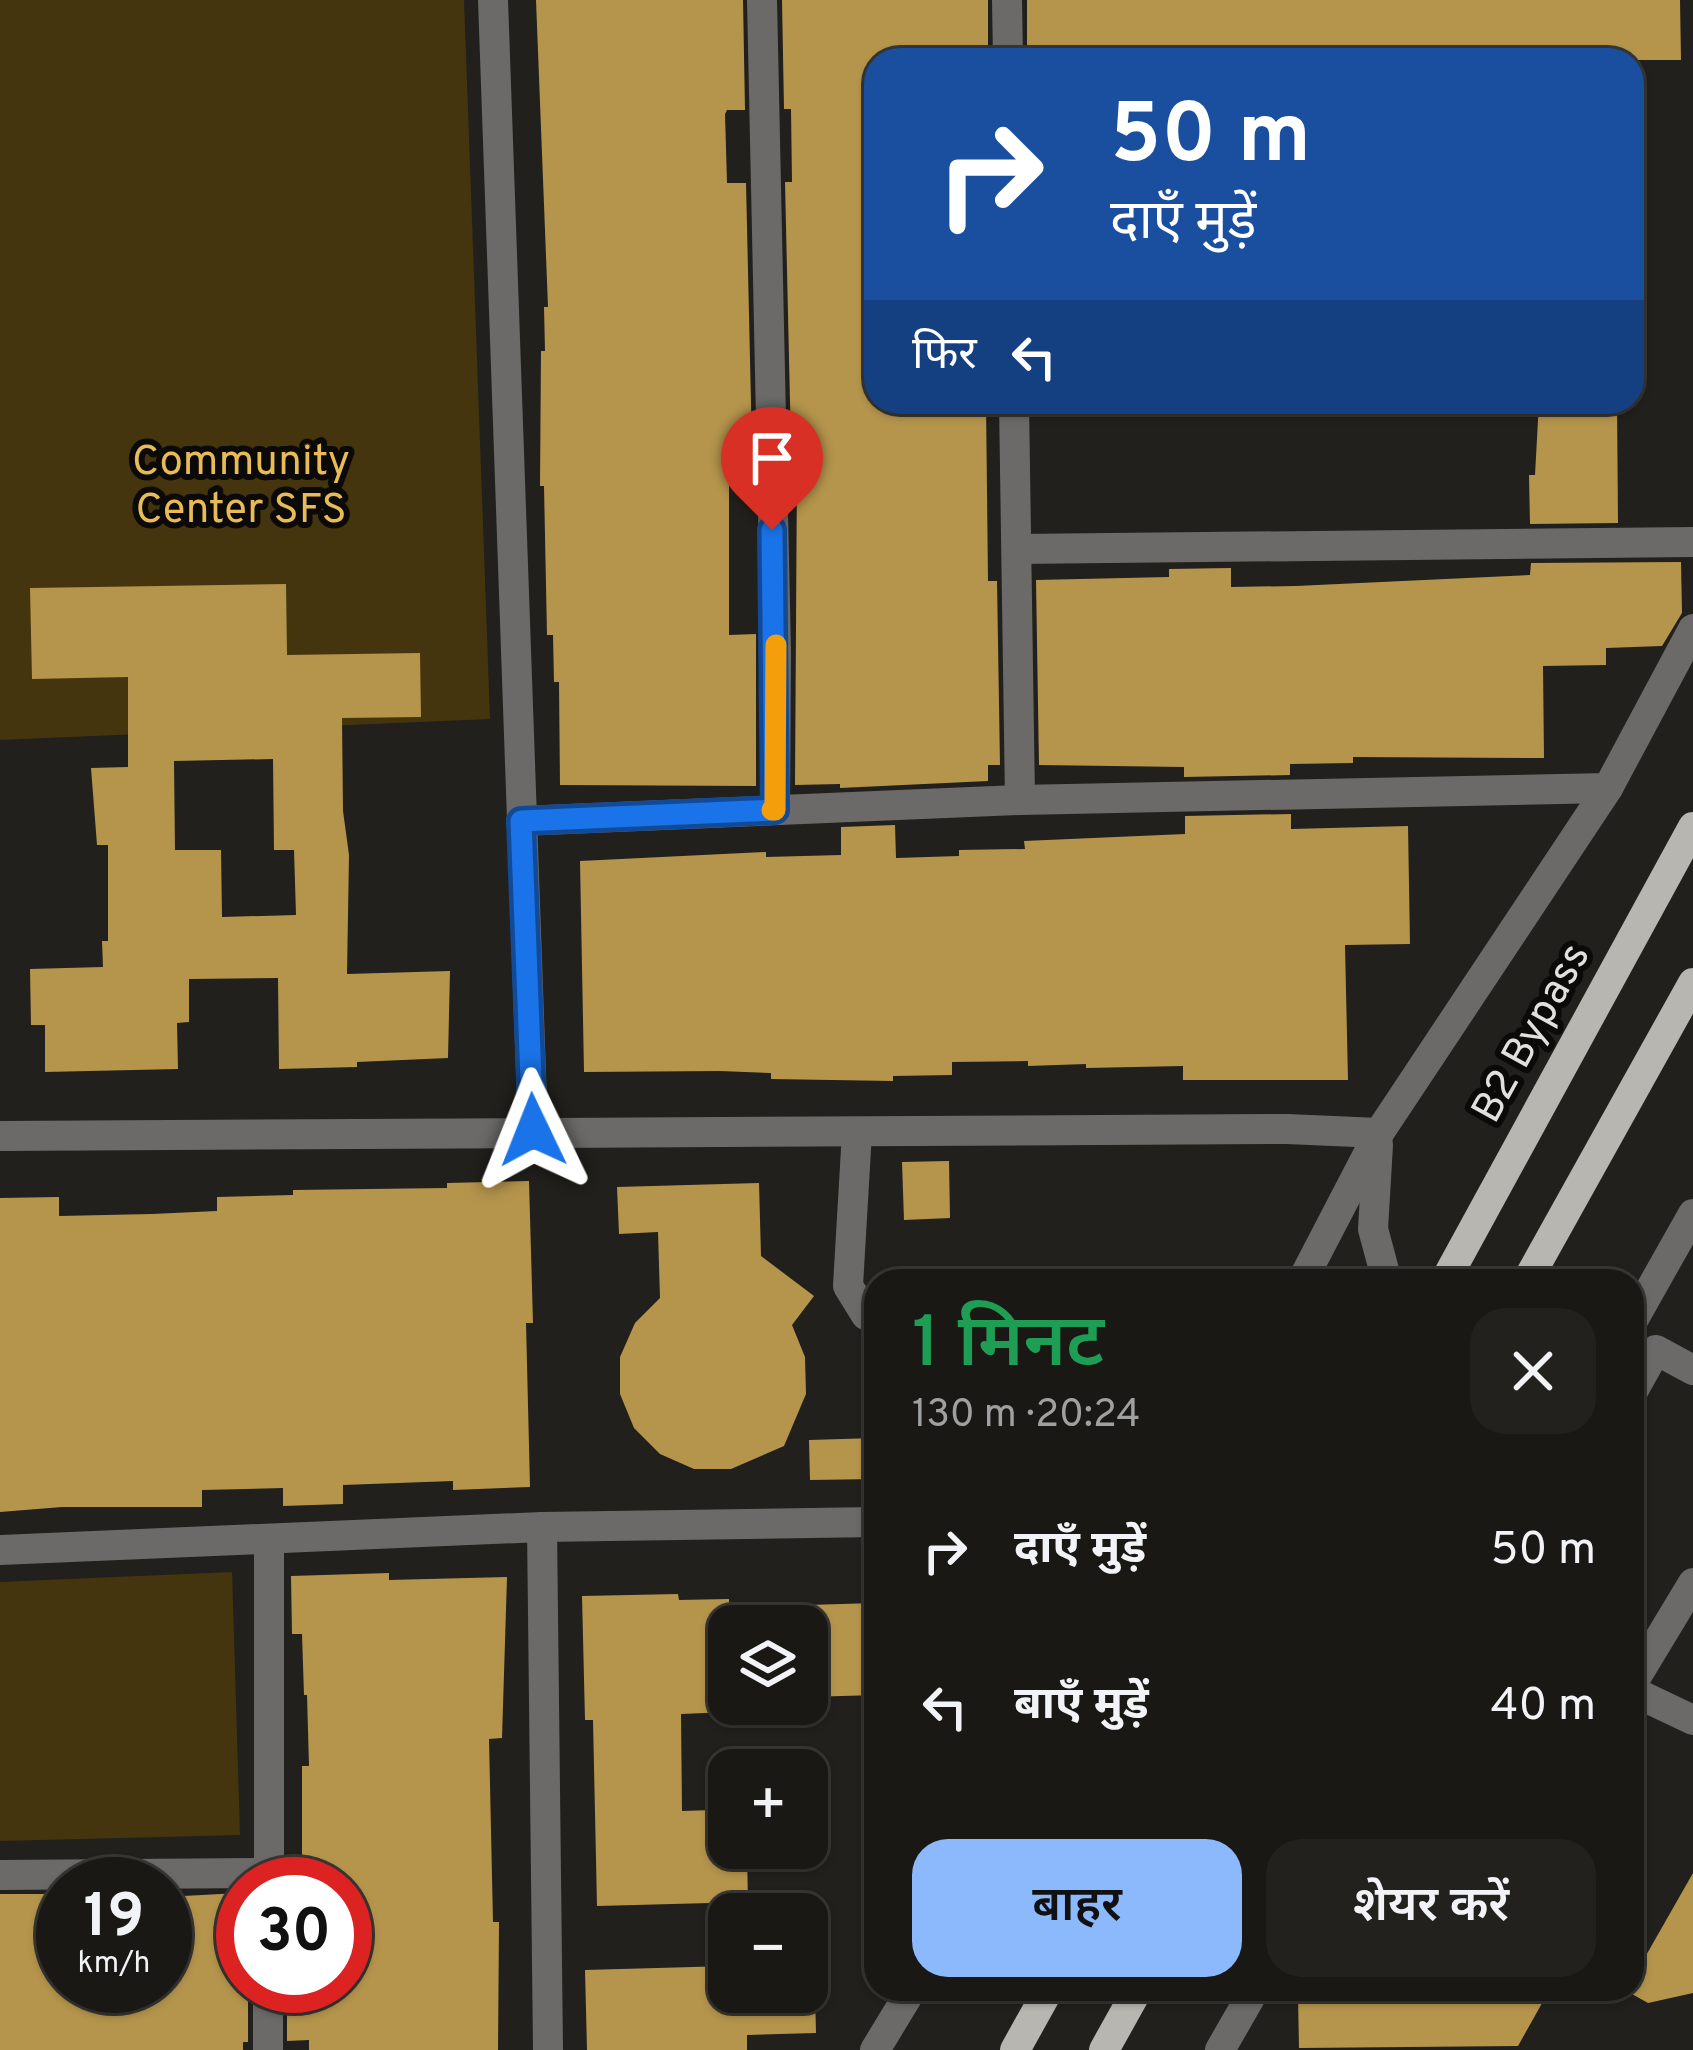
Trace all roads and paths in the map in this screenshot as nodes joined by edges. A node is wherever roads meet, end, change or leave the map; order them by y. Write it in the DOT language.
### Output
graph roads {
  1 [pos="493,0"];
  2 [pos="762,0"];
  3 [pos="1006,0"];
  4 [pos="1008,48"];
  5 [pos="1014,414"];
  6 [pos="1693,542"];
  7 [pos="1017,549"];
  8 [pos="1693,628"];
  9 [pos="1608,788"];
  10 [pos="1020,800"];
  11 [pos="775,810"];
  12 [pos="521,821"];
  13 [pos="1693,826"];
  14 [pos="1693,982"];
  15 [pos="533,1130"];
  16 [pos="857,1132"];
  17 [pos="1379,1133"];
  18 [pos="0,1136"];
  19 [pos="1693,1214"];
  20 [pos="1308,1269"];
  21 [pos="1385,1269"];
  22 [pos="1452,1269"];
  23 [pos="1534,1269"];
  24 [pos="1644,1301"];
  25 [pos="864,1313"];
  26 [pos="1644,1326"];
  27 [pos="1693,1351"];
  28 [pos="1693,1370"];
  29 [pos="1644,1372"];
  30 [pos="864,1522"];
  31 [pos="542,1527"];
  32 [pos="269,1540"];
  33 [pos="0,1550"];
  34 [pos="1693,1583"];
  35 [pos="1644,1667"];
  36 [pos="1644,1694"];
  37 [pos="1693,1720"];
  38 [pos="269,1857"];
  39 [pos="0,1875"];
  40 [pos="216,1877"];
  41 [pos="904,2001"];
  42 [pos="1042,2001"];
  43 [pos="1131,2001"];
  44 [pos="1248,2001"];
  45 [pos="268,2013"];
  46 [pos="268,2050"];
  47 [pos="548,2050"];
  48 [pos="875,2050"];
  49 [pos="1015,2050"];
  50 [pos="1104,2050"];
  51 [pos="1220,2050"];
  1 -- 12 [label="street"];
  2 -- 11 [label="street"];
  3 -- 4 [label="street"];
  5 -- 7 [label="street"];
  6 -- 7 [label="street"];
  7 -- 10 [label="street"];
  8 -- 9 [label="street"];
  9 -- 10 [label="street"];
  9 -- 17 [label="street"];
  10 -- 11 [label="street"];
  11 -- 12 [label="street"];
  12 -- 15 [label="street"];
  13 -- 22 [label="main road, B2 Bypass"];
  14 -- 23 [label="main road"];
  15 -- 16 [label="street"];
  15 -- 18 [label="street"];
  16 -- 17 [label="street"];
  16 -- 25 [label="street"];
  17 -- 20 [label="street"];
  17 -- 21 [label="street"];
  19 -- 24 [label="street"];
  26 -- 27 [label="street"];
  28 -- 29 [label="street"];
  30 -- 31 [label="street"];
  31 -- 32 [label="street"];
  31 -- 47 [label="street"];
  32 -- 33 [label="street"];
  32 -- 38 [label="street"];
  34 -- 35 [label="street"];
  36 -- 37 [label="street"];
  39 -- 40 [label="street"];
  41 -- 48 [label="street"];
  42 -- 49 [label="main road"];
  43 -- 50 [label="main road"];
  44 -- 51 [label="street"];
  45 -- 46 [label="street"];
}
